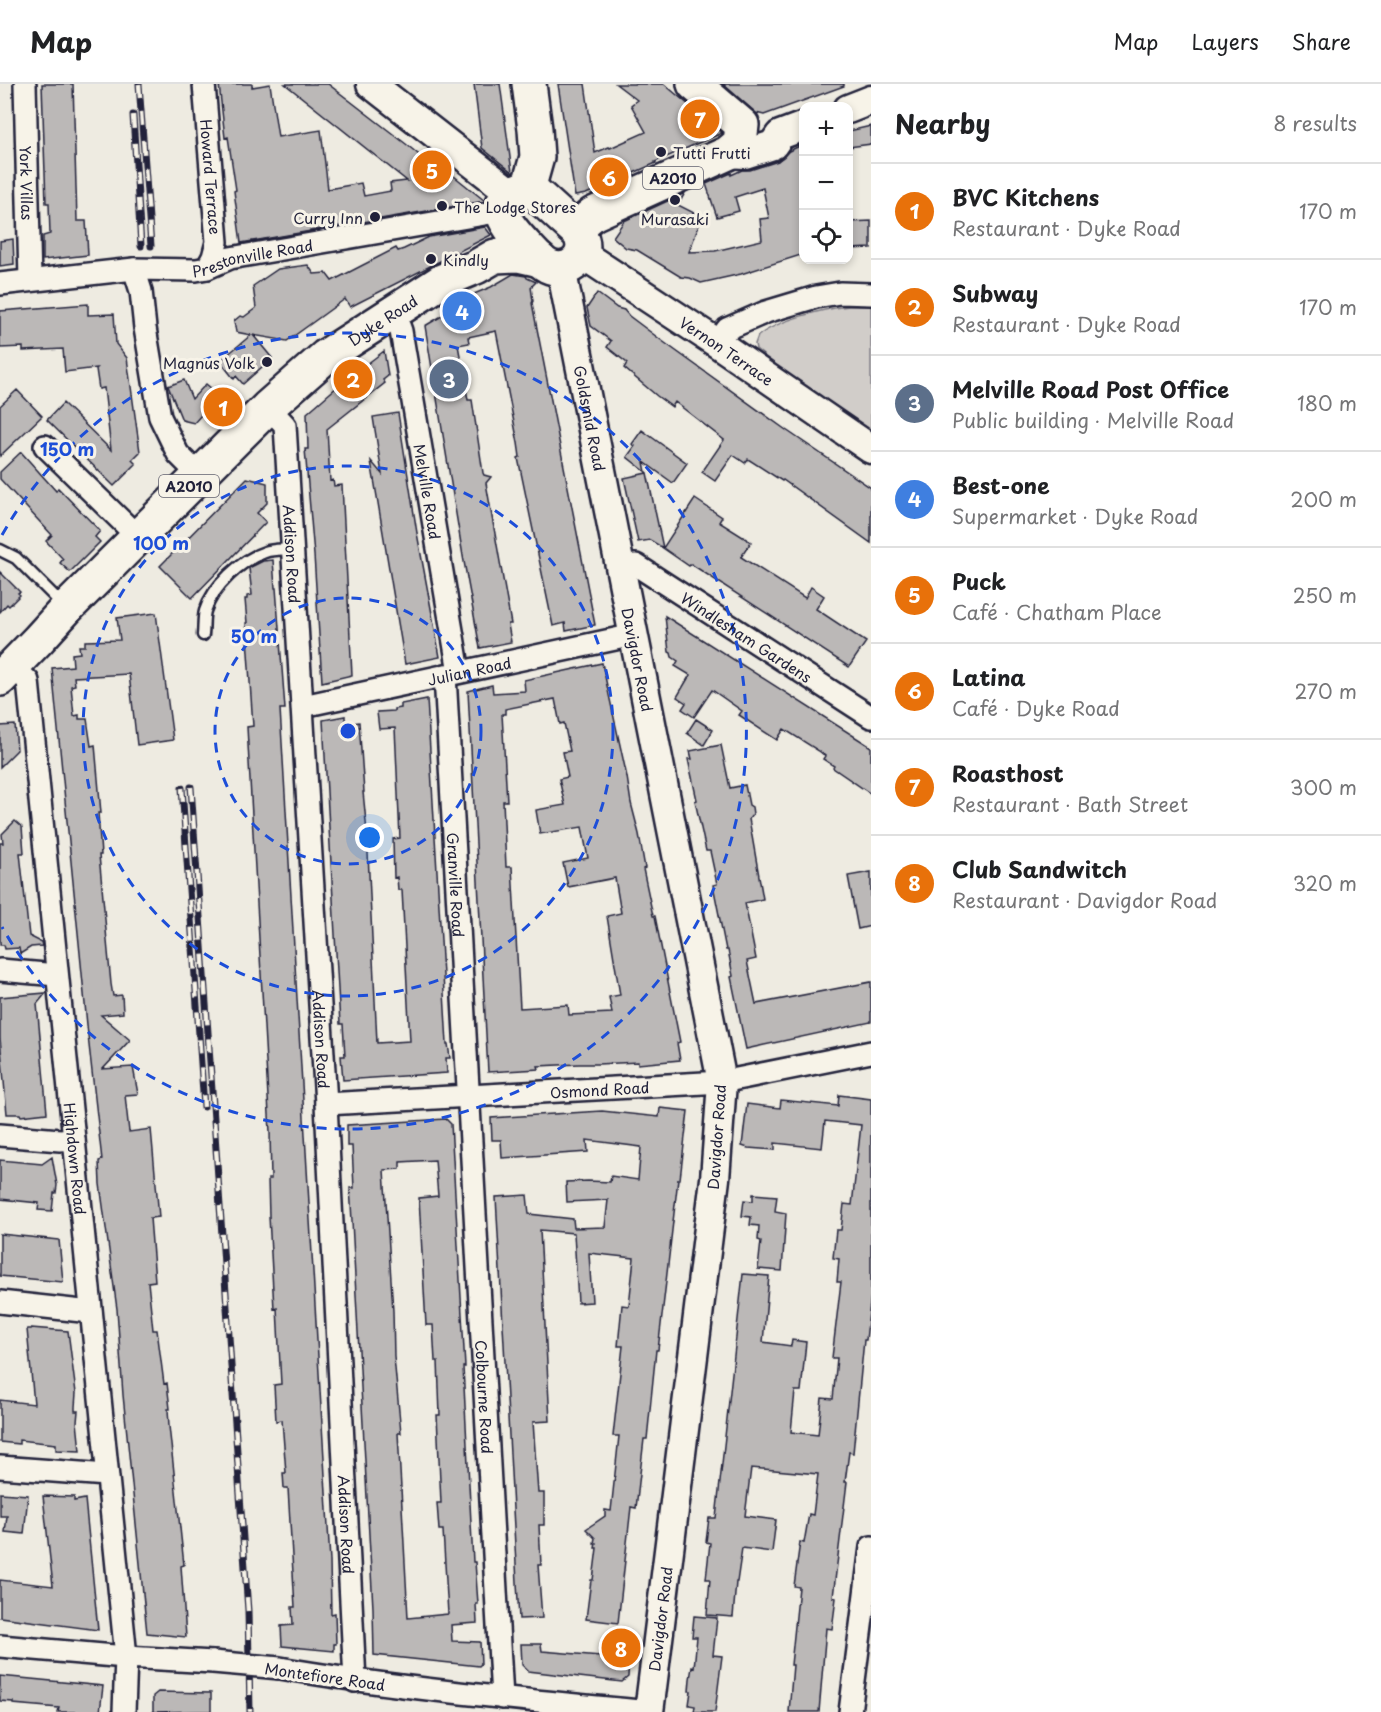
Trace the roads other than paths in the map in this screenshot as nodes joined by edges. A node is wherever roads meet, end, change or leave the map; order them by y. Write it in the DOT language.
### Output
graph roads {
  1 [pos="25,84"];
  2 [pos="204,84"];
  3 [pos="371,84"];
  4 [pos="530,84"];
  5 [pos="694,84"];
  6 [pos="871,100"];
  7 [pos="853,107"];
  8 [pos="792,131"];
  9 [pos="735,139"];
  10 [pos="512,205"];
  11 [pos="565,253"];
  12 [pos="495,256"];
  13 [pos="207,268"];
  14 [pos="135,269"];
  15 [pos="30,280"];
  16 [pos="0,284"];
  17 [pos="871,294"];
  18 [pos="394,312"];
  19 [pos="717,342"];
  20 [pos="268,407"];
  21 [pos="45,446"];
  22 [pos="871,449"];
  23 [pos="200,476"];
  24 [pos="138,537"];
  25 [pos="293,549"];
  26 [pos="0,550"];
  27 [pos="621,567"];
  28 [pos="67,608"];
  29 [pos="203,635"];
  30 [pos="634,635"];
  31 [pos="6,673"];
  32 [pos="452,673"];
  33 [pos="303,706"];
  34 [pos="871,717"];
  35 [pos="0,970"];
  36 [pos="57,975"];
  37 [pos="871,1052"];
  38 [pos="722,1082"];
  39 [pos="470,1096"];
  40 [pos="326,1104"];
  41 [pos="0,1135"];
  42 [pos="74,1139"];
  43 [pos="0,1302"];
  44 [pos="91,1312"];
  45 [pos="0,1467"];
  46 [pos="106,1475"];
  47 [pos="871,1547"];
  48 [pos="0,1646"];
  49 [pos="126,1657"];
  50 [pos="355,1681"];
  51 [pos="502,1698"];
  52 [pos="124,1712"];
  53 [pos="649,1712"];
  54 [pos="850,1712"];
  1 -- 15 [label="street, York Villas"];
  2 -- 13 [label="street, Howard Terrace"];
  3 -- 10 [label="main road"];
  4 -- 10 [label="main road"];
  5 -- 9 [label="main road"];
  6 -- 7 [label="main road"];
  8 -- 9 [label="main road"];
  9 -- 11 [label="main road, A2010"];
  10 -- 11 [label="main road"];
  10 -- 11 [label="main road"];
  10 -- 12 [label="main road"];
  10 -- 13 [label="street, Prestonville Road"];
  11 -- 12 [label="main road, Dyke Road / A2010"];
  11 -- 19 [label="main road, Vernon Terrace"];
  11 -- 27 [label="main road, Goldsmid Road"];
  12 -- 18 [label="main road, Dyke Road / A2010"];
  13 -- 14 [label="street, Prestonville Road"];
  14 -- 15 [label="street, Prestonville Road"];
  14 -- 23 [label="street"];
  15 -- 16 [label="street, Prestonville Road"];
  17 -- 19 [label="street"];
  18 -- 20 [label="main road, Dyke Road / A2010"];
  18 -- 32 [label="street, Melville Road"];
  19 -- 22 [label="main road, Vernon Terrace"];
  20 -- 23 [label="main road, Dyke Road / A2010"];
  20 -- 25 [label="street, Addison Road"];
  21 -- 24 [label="street"];
  23 -- 24 [label="main road, Dyke Road / A2010"];
  24 -- 28 [label="main road, Dyke Road / A2010"];
  25 -- 29 [label="lane"];
  25 -- 33 [label="street, Addison Road"];
  26 -- 28 [label="lane"];
  27 -- 30 [label="main road, Davigdor Road"];
  27 -- 34 [label="street, Windlesham Gardens"];
  28 -- 31 [label="main road, Dyke Road / A2010"];
  30 -- 32 [label="street, Julian Road"];
  30 -- 38 [label="main road, Davigdor Road"];
  31 -- 36 [label="street, Highdown Road"];
  32 -- 33 [label="street, Julian Road"];
  32 -- 39 [label="street, Granville Road"];
  33 -- 40 [label="street, Addison Road"];
  35 -- 36 [label="street"];
  36 -- 42 [label="street, Highdown Road"];
  37 -- 38 [label="street, Osmond Road"];
  38 -- 39 [label="street, Osmond Road"];
  38 -- 53 [label="main road, Davigdor Road"];
  39 -- 40 [label="street, Osmond Road"];
  39 -- 51 [label="street, Colbourne Road"];
  40 -- 50 [label="street, Addison Road"];
  41 -- 42 [label="street"];
  42 -- 44 [label="street, Highdown Road"];
  43 -- 44 [label="street"];
  44 -- 46 [label="street, Highdown Road"];
  45 -- 46 [label="street"];
  46 -- 49 [label="street, Highdown Road"];
  47 -- 54 [label="street"];
  48 -- 49 [label="street, Montefiore Road"];
  49 -- 50 [label="street, Montefiore Road, bridge"];
  49 -- 52 [label="street, Highdown Road"];
  50 -- 51 [label="street, Montefiore Road"];
  51 -- 53 [label="street, Montefiore Road"];
}
